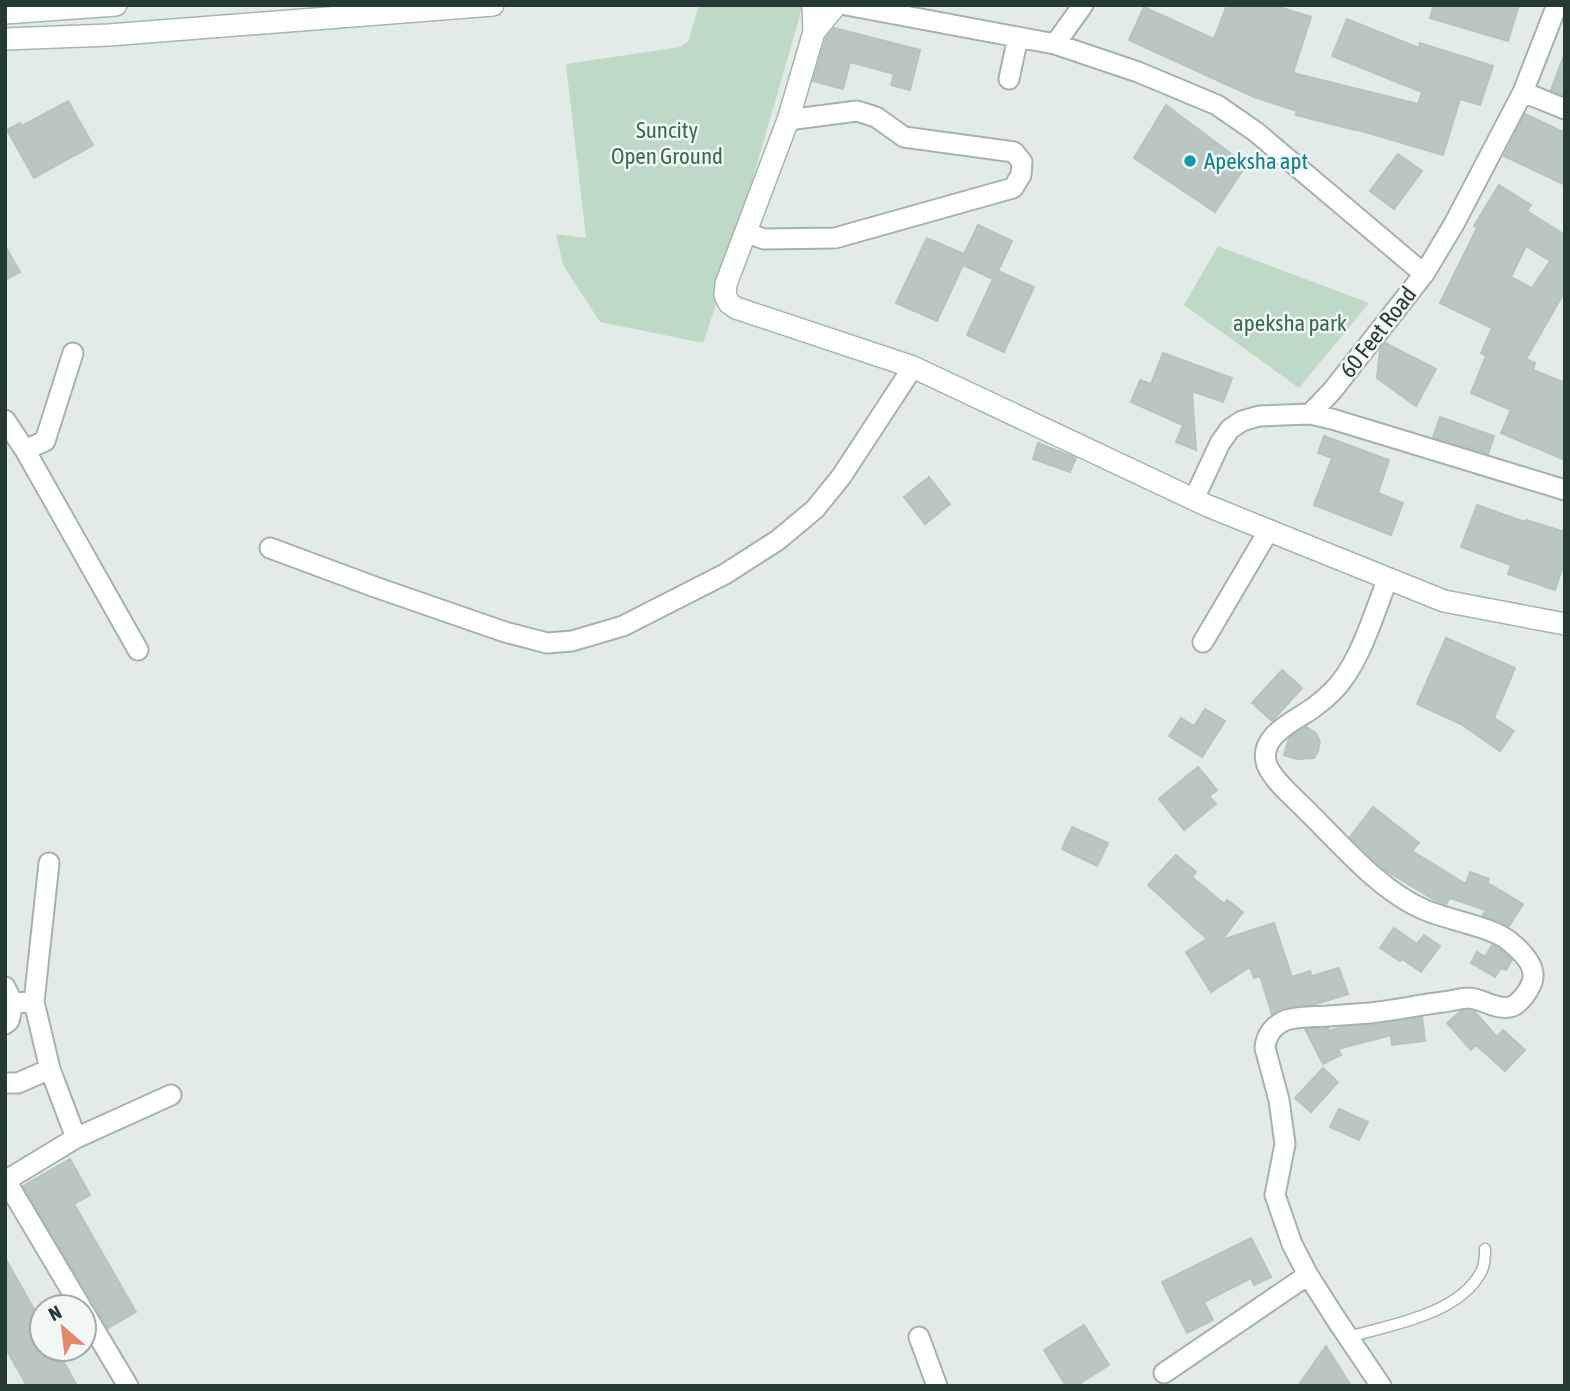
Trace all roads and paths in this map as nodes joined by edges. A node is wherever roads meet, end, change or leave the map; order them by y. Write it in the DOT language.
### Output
graph roads {
  1 [pos="116,5"];
  2 [pos="493,5"];
  3 [pos="813,5"];
  4 [pos="836,5"];
  5 [pos="846,5"];
  6 [pos="1083,5"];
  7 [pos="1557,5"];
  8 [pos="5,13"];
  9 [pos="814,32"];
  10 [pos="1018,37"];
  11 [pos="5,40"];
  12 [pos="1055,44"];
  13 [pos="1531,69"];
  14 [pos="1009,79"];
  15 [pos="1523,92"];
  16 [pos="1565,109"];
  17 [pos="788,120"];
  18 [pos="1501,134"];
  19 [pos="745,232"];
  20 [pos="1424,274"];
  21 [pos="73,353"];
  22 [pos="913,367"];
  23 [pos="1310,414"];
  24 [pos="5,420"];
  25 [pos="25,450"];
  26 [pos="1565,491"];
  27 [pos="1194,499"];
  28 [pos="1269,530"];
  29 [pos="270,548"];
  30 [pos="1388,578"];
  31 [pos="1565,624"];
  32 [pos="1203,642"];
  33 [pos="138,650"];
  34 [pos="49,863"];
  35 [pos="9,995"];
  36 [pos="34,1002"];
  37 [pos="5,1024"];
  38 [pos="50,1069"];
  39 [pos="5,1083"];
  40 [pos="171,1095"];
  41 [pos="76,1139"];
  42 [pos="6,1180"];
  43 [pos="1485,1249"];
  44 [pos="1308,1275"];
  45 [pos="73,1293"];
  46 [pos="98,1336"];
  47 [pos="919,1337"];
  48 [pos="1348,1338"];
  49 [pos="1164,1373"];
  50 [pos="128,1386"];
  51 [pos="937,1386"];
  52 [pos="1381,1386"];
  1 -- 8 [label="street"];
  2 -- 11 [label="street"];
  3 -- 9 [label="street"];
  4 -- 9 [label="street"];
  5 -- 10 [label="street"];
  6 -- 12 [label="street"];
  7 -- 13 [label="street, 60 Feet Road"];
  9 -- 17 [label="street"];
  10 -- 12 [label="street"];
  10 -- 14 [label="street"];
  12 -- 20 [label="street"];
  13 -- 15 [label="street, 60 Feet Road"];
  13 -- 18 [label="street"];
  15 -- 16 [label="street"];
  15 -- 18 [label="street, 60 Feet Road"];
  17 -- 19 [label="street"];
  17 -- 19 [label="street"];
  18 -- 20 [label="street, 60 Feet Road"];
  19 -- 22 [label="street"];
  20 -- 23 [label="street, 60 Feet Road"];
  21 -- 25 [label="street"];
  22 -- 27 [label="street"];
  22 -- 29 [label="street"];
  23 -- 26 [label="street"];
  23 -- 27 [label="street"];
  24 -- 25 [label="street"];
  25 -- 33 [label="street"];
  27 -- 28 [label="street"];
  28 -- 30 [label="street"];
  28 -- 32 [label="street"];
  30 -- 31 [label="street"];
  30 -- 44 [label="street"];
  34 -- 36 [label="street"];
  35 -- 36 [label="street"];
  35 -- 37 [label="street"];
  36 -- 38 [label="street"];
  38 -- 39 [label="street"];
  38 -- 41 [label="street"];
  40 -- 41 [label="street"];
  41 -- 42 [label="street"];
  42 -- 45 [label="street"];
  43 -- 48 [label="lane"];
  44 -- 48 [label="street"];
  44 -- 49 [label="street"];
  46 -- 50 [label="street"];
  47 -- 51 [label="street"];
  48 -- 52 [label="street"];
}
